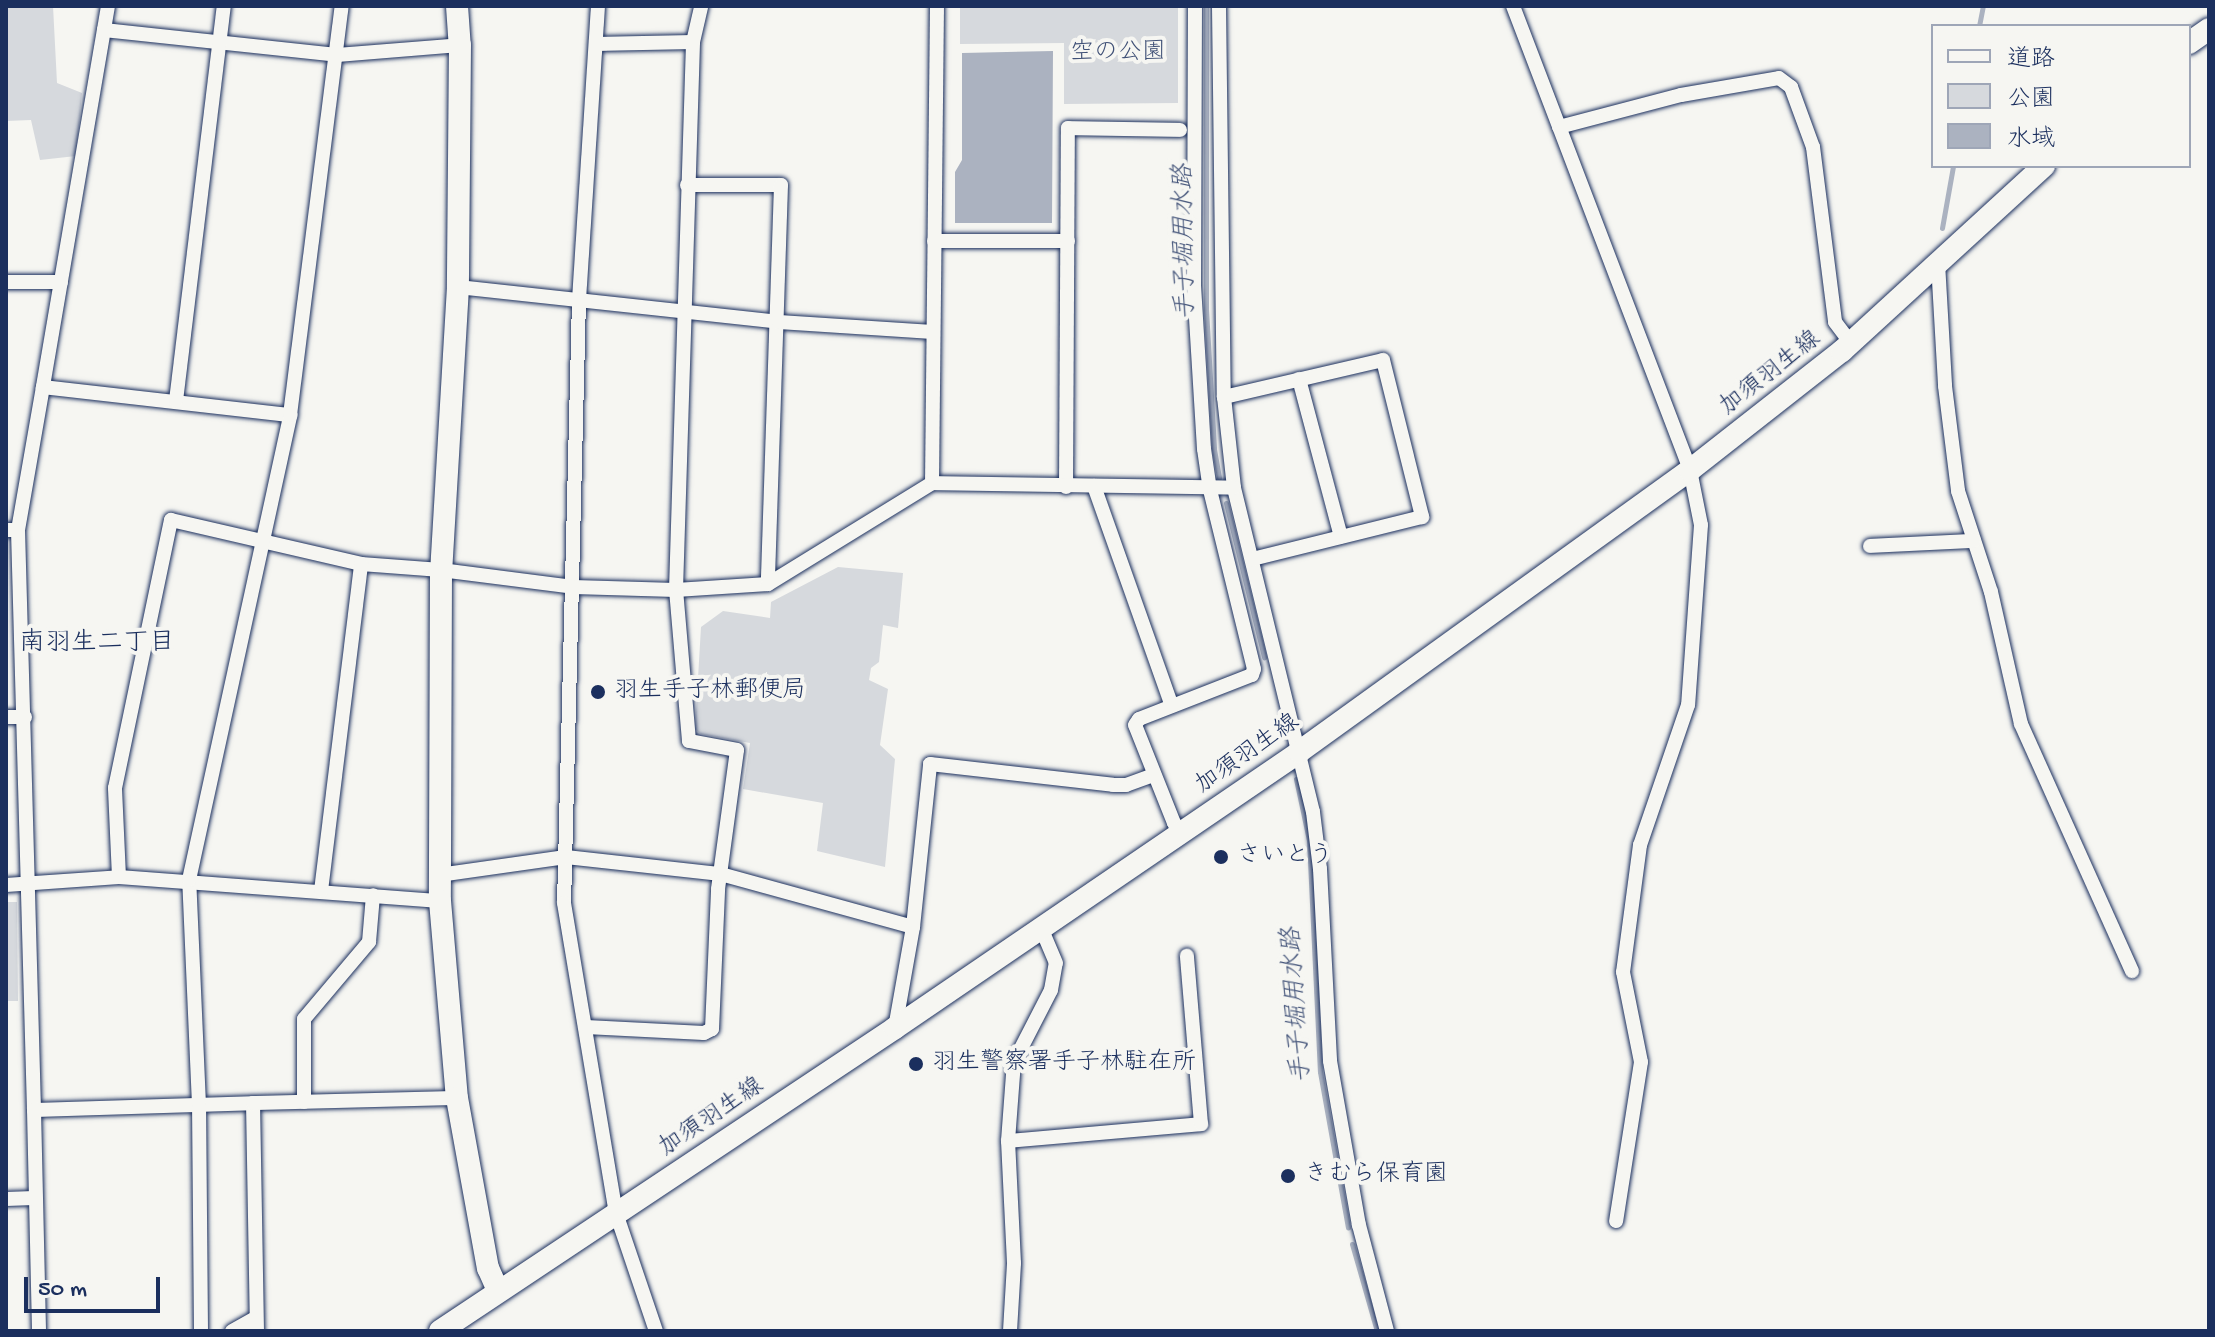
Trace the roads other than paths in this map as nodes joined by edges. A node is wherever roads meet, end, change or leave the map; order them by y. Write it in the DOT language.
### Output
graph roads {
  1 [pos="108,6"];
  2 [pos="224,6"];
  3 [pos="342,6"];
  4 [pos="457,6"];
  5 [pos="598,6"];
  6 [pos="701,6"];
  7 [pos="937,6"];
  8 [pos="1195,6"];
  9 [pos="1219,6"];
  10 [pos="1513,6"];
  11 [pos="2209,29"];
  12 [pos="104,30"];
  13 [pos="222,42"];
  14 [pos="693,42"];
  15 [pos="2191,42"];
  16 [pos="596,44"];
  17 [pos="460,45"];
  18 [pos="337,55"];
  19 [pos="1559,127"];
  20 [pos="1180,130"];
  21 [pos="2042,168"];
  22 [pos="687,185"];
  23 [pos="934,241"];
  24 [pos="1068,241"];
  25 [pos="1938,263"];
  26 [pos="6,282"];
  27 [pos="61,282"];
  28 [pos="458,287"];
  29 [pos="579,300"];
  30 [pos="682,311"];
  31 [pos="779,322"];
  32 [pos="933,332"];
  33 [pos="1851,343"];
  34 [pos="1299,379"];
  35 [pos="43,387"];
  36 [pos="1224,397"];
  37 [pos="176,401"];
  38 [pos="290,415"];
  39 [pos="1690,470"];
  40 [pos="932,483"];
  41 [pos="1094,486"];
  42 [pos="1066,487"];
  43 [pos="1234,488"];
  44 [pos="1210,490"];
  45 [pos="12,530"];
  46 [pos="1341,537"];
  47 [pos="266,540"];
  48 [pos="1974,541"];
  49 [pos="1870,546"];
  50 [pos="1252,559"];
  51 [pos="361,564"];
  52 [pos="441,570"];
  53 [pos="768,584"];
  54 [pos="573,587"];
  55 [pos="676,590"];
  56 [pos="14,627"];
  57 [pos="1172,706"];
  58 [pos="6,717"];
  59 [pos="25,717"];
  60 [pos="1299,752"];
  61 [pos="1154,775"];
  62 [pos="1182,832"];
  63 [pos="566,857"];
  64 [pos="721,874"];
  65 [pos="439,875"];
  66 [pos="119,877"];
  67 [pos="189,880"];
  68 [pos="29,883"];
  69 [pos="6,885"];
  70 [pos="321,891"];
  71 [pos="373,895"];
  72 [pos="440,901"];
  73 [pos="913,927"];
  74 [pos="1041,928"];
  75 [pos="1187,956"];
  76 [pos="2132,971"];
  77 [pos="586,1027"];
  78 [pos="895,1028"];
  79 [pos="457,1098"];
  80 [pos="304,1102"];
  81 [pos="253,1103"];
  82 [pos="199,1105"];
  83 [pos="34,1110"];
  84 [pos="1008,1141"];
  85 [pos="34,1198"];
  86 [pos="6,1199"];
  87 [pos="616,1213"];
  88 [pos="1616,1221"];
  89 [pos="498,1290"];
  90 [pos="256,1325"];
  91 [pos="39,1331"];
  92 [pos="201,1331"];
  93 [pos="232,1331"];
  94 [pos="440,1331"];
  95 [pos="656,1331"];
  96 [pos="1010,1331"];
  97 [pos="1387,1331"];
  1 -- 12 [label="street"];
  2 -- 13 [label="street"];
  3 -- 18 [label="street"];
  4 -- 17 [label="main road"];
  5 -- 16 [label="street"];
  6 -- 14 [label="street"];
  7 -- 23 [label="street"];
  8 -- 44 [label="street"];
  9 -- 36 [label="street"];
  10 -- 19 [label="street"];
  11 -- 15 [label="main road"];
  12 -- 13 [label="street"];
  12 -- 27 [label="street"];
  13 -- 18 [label="street"];
  13 -- 37 [label="street"];
  14 -- 16 [label="street"];
  14 -- 22 [label="street"];
  16 -- 29 [label="street"];
  17 -- 18 [label="street"];
  17 -- 28 [label="main road"];
  18 -- 38 [label="street"];
  19 -- 33 [label="street"];
  19 -- 39 [label="street"];
  20 -- 24 [label="street"];
  21 -- 25 [label="main road, 加須羽生線"];
  22 -- 30 [label="street"];
  22 -- 31 [label="street"];
  23 -- 24 [label="street"];
  23 -- 32 [label="street"];
  24 -- 42 [label="street"];
  25 -- 33 [label="main road, 加須羽生線"];
  25 -- 48 [label="street"];
  26 -- 27 [label="street"];
  27 -- 35 [label="street"];
  28 -- 29 [label="street"];
  28 -- 52 [label="main road"];
  29 -- 30 [label="street"];
  29 -- 54 [label="street"];
  30 -- 31 [label="street"];
  30 -- 55 [label="street"];
  31 -- 32 [label="street"];
  31 -- 53 [label="street"];
  32 -- 40 [label="street"];
  33 -- 39 [label="main road, 加須羽生線"];
  34 -- 36 [label="street"];
  34 -- 46 [label="street"];
  34 -- 46 [label="street"];
  35 -- 37 [label="street"];
  35 -- 45 [label="street"];
  36 -- 43 [label="street"];
  37 -- 38 [label="street"];
  38 -- 47 [label="street"];
  39 -- 60 [label="main road, 加須羽生線"];
  39 -- 88 [label="street"];
  40 -- 42 [label="street"];
  40 -- 53 [label="street"];
  41 -- 42 [label="street"];
  41 -- 44 [label="street"];
  41 -- 57 [label="street"];
  43 -- 44 [label="street"];
  43 -- 50 [label="street"];
  44 -- 57 [label="street"];
  45 -- 56 [label="street"];
  46 -- 50 [label="street"];
  47 -- 51 [label="street"];
  47 -- 66 [label="street"];
  47 -- 67 [label="street"];
  48 -- 49 [label="street"];
  48 -- 76 [label="street"];
  50 -- 60 [label="street"];
  51 -- 52 [label="street"];
  51 -- 70 [label="street"];
  52 -- 54 [label="street"];
  52 -- 65 [label="main road"];
  53 -- 55 [label="street"];
  54 -- 55 [label="street"];
  54 -- 63 [label="street"];
  55 -- 64 [label="street"];
  56 -- 59 [label="street"];
  57 -- 61 [label="street"];
  58 -- 59 [label="street"];
  59 -- 68 [label="street"];
  60 -- 62 [label="main road, 加須羽生線"];
  60 -- 97 [label="street"];
  61 -- 62 [label="street"];
  61 -- 73 [label="street"];
  62 -- 74 [label="main road, 加須羽生線"];
  63 -- 64 [label="street"];
  63 -- 65 [label="street"];
  63 -- 77 [label="street"];
  64 -- 73 [label="street"];
  64 -- 77 [label="street"];
  65 -- 72 [label="main road"];
  66 -- 67 [label="street"];
  66 -- 68 [label="street"];
  67 -- 70 [label="street"];
  67 -- 82 [label="street"];
  68 -- 69 [label="street"];
  68 -- 83 [label="street"];
  70 -- 71 [label="street"];
  71 -- 72 [label="street"];
  71 -- 80 [label="street"];
  72 -- 79 [label="main road"];
  73 -- 78 [label="street"];
  74 -- 78 [label="main road, 加須羽生線"];
  74 -- 84 [label="street"];
  75 -- 84 [label="street"];
  77 -- 87 [label="street"];
  78 -- 87 [label="main road, 加須羽生線"];
  79 -- 80 [label="street"];
  79 -- 89 [label="main road"];
  80 -- 81 [label="street"];
  81 -- 82 [label="street"];
  81 -- 90 [label="street"];
  82 -- 83 [label="street"];
  82 -- 92 [label="street"];
  83 -- 85 [label="street"];
  84 -- 96 [label="street"];
  85 -- 86 [label="street"];
  85 -- 91 [label="street"];
  87 -- 89 [label="main road, 加須羽生線"];
  87 -- 95 [label="street"];
  89 -- 94 [label="main road, 加須羽生線"];
  90 -- 93 [label="street"];
}
